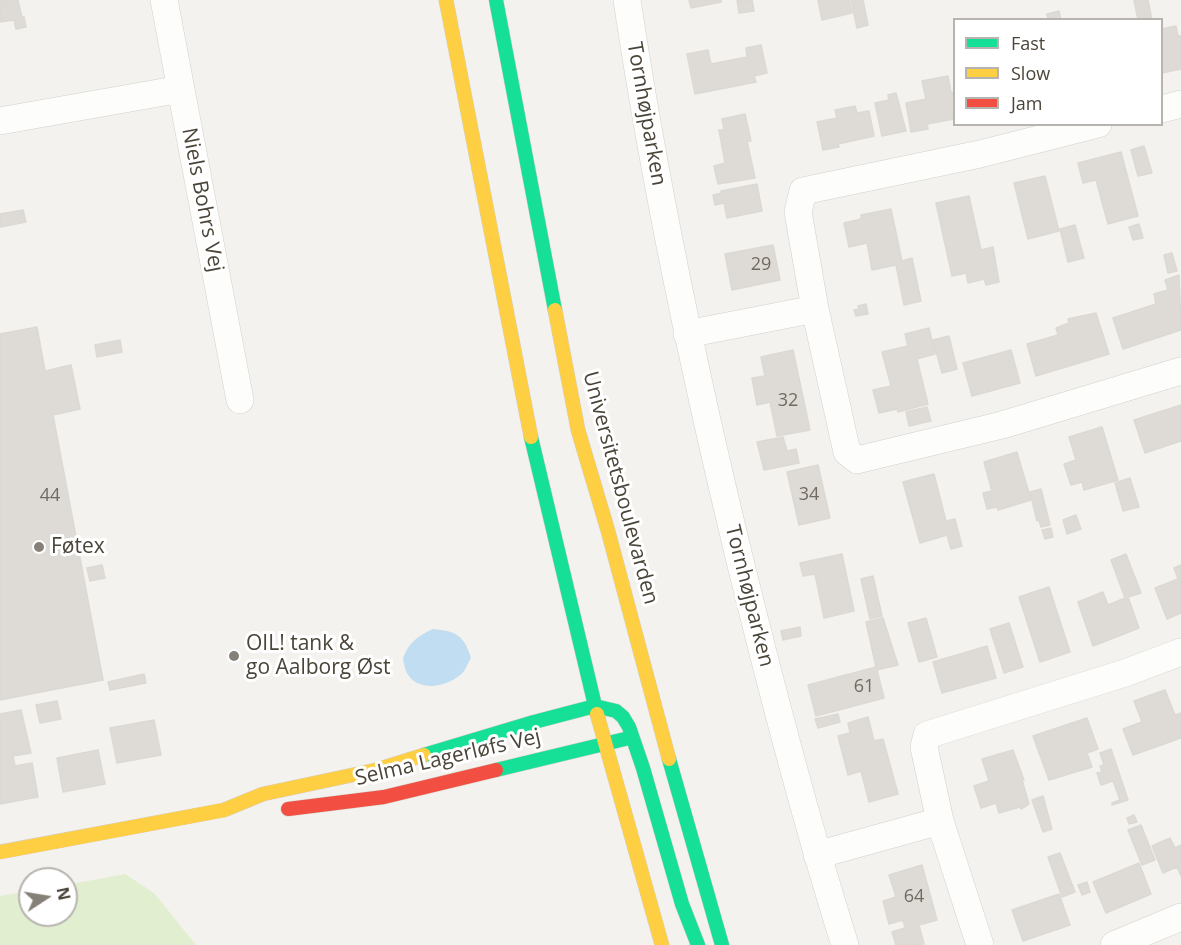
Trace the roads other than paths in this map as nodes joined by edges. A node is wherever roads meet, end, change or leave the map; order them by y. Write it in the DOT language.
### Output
graph roads {
  1 [pos="164,0"];
  2 [pos="446,0"];
  3 [pos="496,0"];
  4 [pos="627,0"];
  5 [pos="450,17"];
  6 [pos="444,64"];
  7 [pos="181,89"];
  8 [pos="1181,104"];
  9 [pos="1163,108"];
  10 [pos="0,121"];
  11 [pos="1090,126"];
  12 [pos="815,309"];
  13 [pos="687,334"];
  14 [pos="1181,371"];
  15 [pos="240,400"];
  16 [pos="1181,652"];
  17 [pos="653,696"];
  18 [pos="558,702"];
  19 [pos="595,706"];
  20 [pos="534,722"];
  21 [pos="633,737"];
  22 [pos="604,744"];
  23 [pos="224,810"];
  24 [pos="274,811"];
  25 [pos="253,812"];
  26 [pos="940,821"];
  27 [pos="0,852"];
  28 [pos="817,855"];
  29 [pos="1181,917"];
  30 [pos="662,945"];
  31 [pos="698,945"];
  32 [pos="722,945"];
  33 [pos="845,945"];
  34 [pos="980,945"];
  35 [pos="1114,945"];
  1 -- 7 [label="street, Niels Bohrs Vej"];
  2 -- 5 [label="main road"];
  3 -- 17 [label="main road, Universitetsboulevarden"];
  4 -- 13 [label="street, Tornhøjparken"];
  5 -- 6 [label="main road"];
  5 -- 19 [label="main road"];
  7 -- 10 [label="street"];
  7 -- 15 [label="street, Niels Bohrs Vej"];
  8 -- 9 [label="street"];
  11 -- 12 [label="street"];
  12 -- 13 [label="street"];
  12 -- 14 [label="street"];
  13 -- 28 [label="street, Tornhøjparken"];
  16 -- 26 [label="street"];
  17 -- 21 [label="main road"];
  17 -- 32 [label="main road, Universitetsboulevarden"];
  18 -- 20 [label="main road"];
  19 -- 20 [label="main road, Selma Lagerløfs Vej"];
  19 -- 21 [label="main road"];
  19 -- 22 [label="main road"];
  20 -- 23 [label="main road, Selma Lagerløfs Vej"];
  21 -- 22 [label="main road, Selma Lagerløfs Vej"];
  21 -- 31 [label="main road"];
  22 -- 24 [label="main road, Selma Lagerløfs Vej"];
  22 -- 30 [label="main road"];
  23 -- 25 [label="main road, Selma Lagerløfs Vej"];
  23 -- 27 [label="main road, Selma Lagerløfs Vej"];
  26 -- 28 [label="street"];
  26 -- 34 [label="street"];
  28 -- 33 [label="street, Tornhøjparken"];
  29 -- 35 [label="street"];
}
